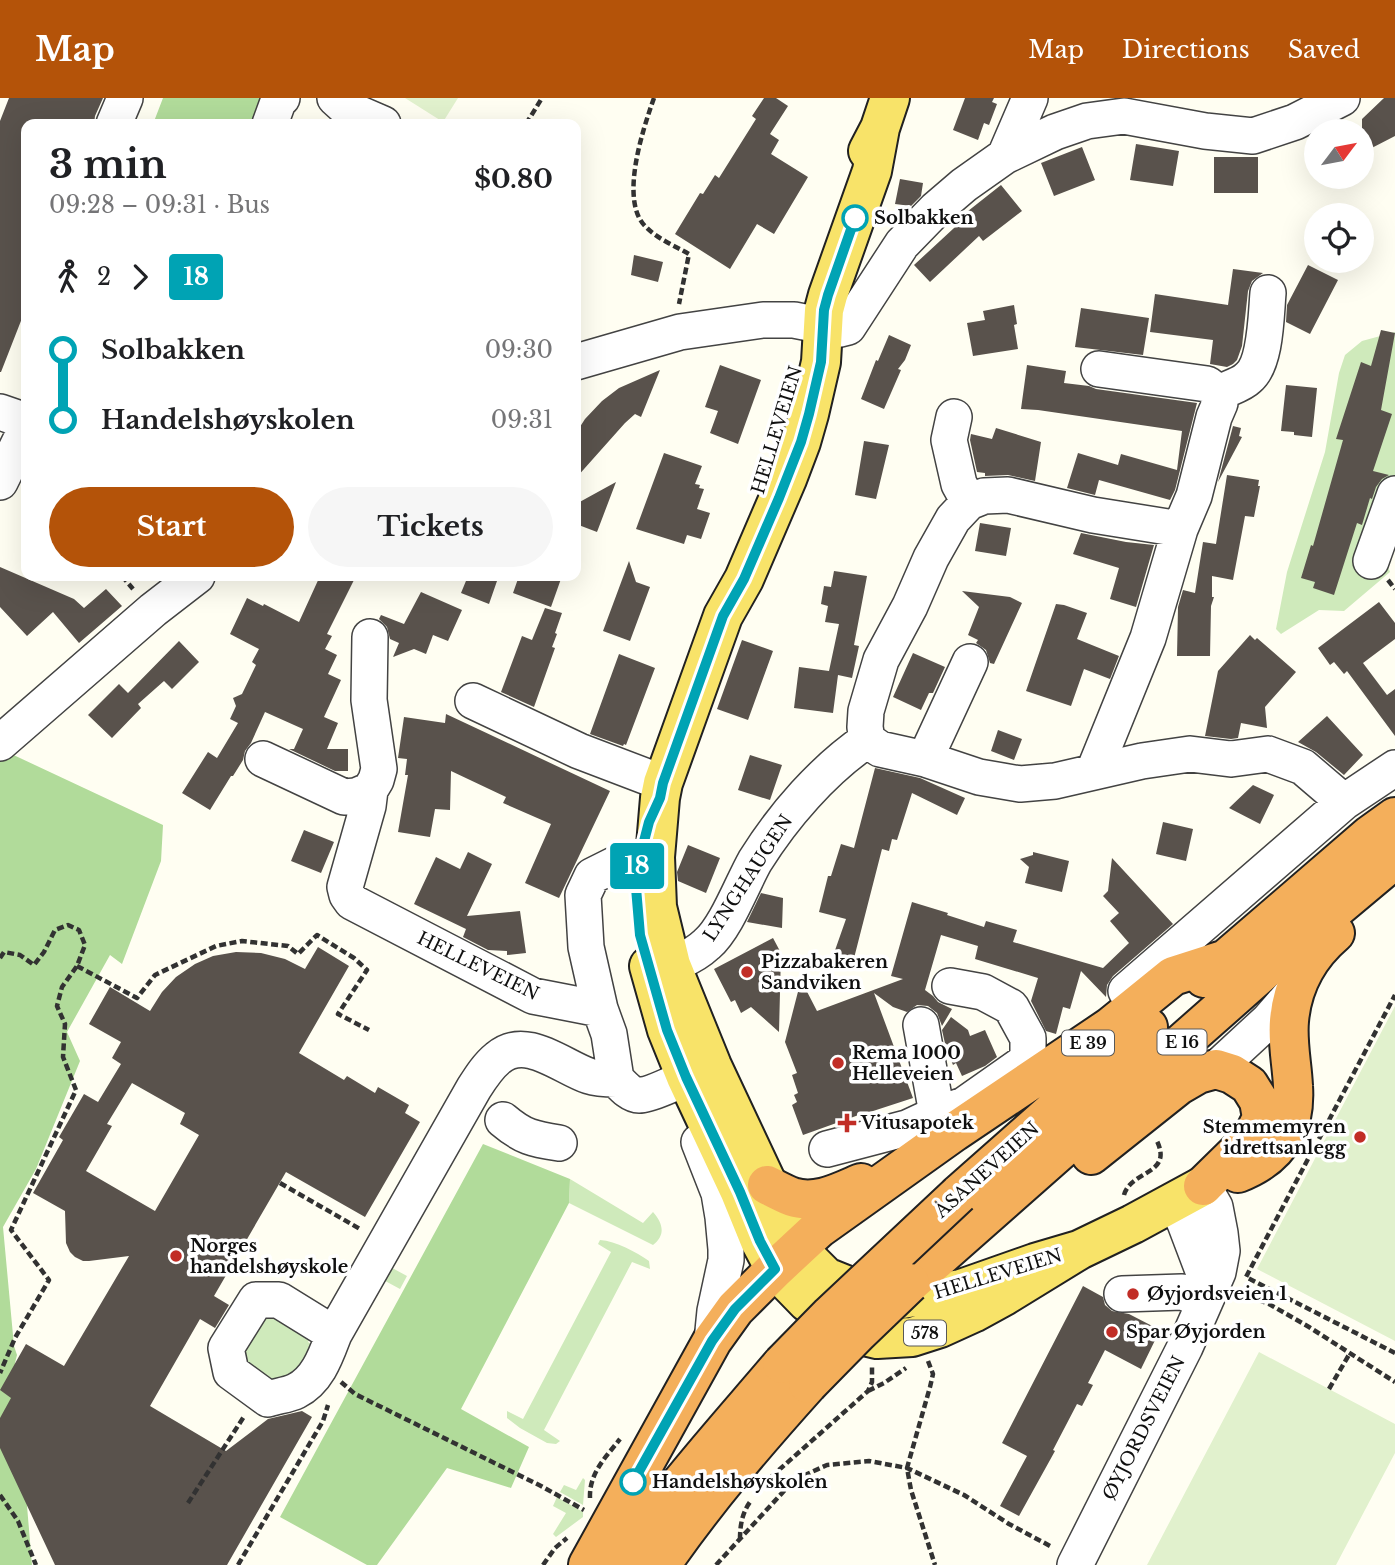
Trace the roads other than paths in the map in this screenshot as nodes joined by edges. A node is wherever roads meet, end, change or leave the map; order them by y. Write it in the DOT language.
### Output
graph roads {
  1 [pos="125,98"];
  2 [pos="149,98"];
  3 [pos="282,98"];
  4 [pos="335,98"];
  5 [pos="1030,98"];
  6 [pos="1342,98"];
  7 [pos="885,113"];
  8 [pos="116,119"];
  9 [pos="140,119"];
  10 [pos="272,119"];
  11 [pos="371,119"];
  12 [pos="1005,156"];
  13 [pos="1268,293"];
  14 [pos="814,324"];
  15 [pos="581,361"];
  16 [pos="1100,369"];
  17 [pos="1219,393"];
  18 [pos="0,412"];
  19 [pos="954,416"];
  20 [pos="21,419"];
  21 [pos="21,439"];
  22 [pos="0,482"];
  23 [pos="1395,494"];
  24 [pos="969,502"];
  25 [pos="1180,529"];
  26 [pos="1386,578"];
  27 [pos="191,581"];
  28 [pos="370,637"];
  29 [pos="970,662"];
  30 [pos="475,713"];
  31 [pos="867,740"];
  32 [pos="0,743"];
  33 [pos="925,759"];
  34 [pos="263,760"];
  35 [pos="1395,768"];
  36 [pos="1094,771"];
  37 [pos="370,790"];
  38 [pos="661,790"];
  39 [pos="1344,802"];
  40 [pos="1395,817"];
  41 [pos="639,861"];
  42 [pos="1386,866"];
  43 [pos="1223,960"];
  44 [pos="661,968"];
  45 [pos="950,986"];
  46 [pos="1295,990"];
  47 [pos="600,1009"];
  48 [pos="921,1025"];
  49 [pos="1028,1060"];
  50 [pos="1216,1069"];
  51 [pos="684,1078"];
  52 [pos="616,1079"];
  53 [pos="937,1114"];
  54 [pos="827,1149"];
  55 [pos="881,1184"];
  56 [pos="767,1185"];
  57 [pos="1189,1194"];
  58 [pos="982,1211"];
  59 [pos="787,1259"];
  60 [pos="1122,1294"];
  61 [pos="1207,1294"];
  62 [pos="712,1341"];
  63 [pos="328,1349"];
  64 [pos="795,1374"];
  65 [pos="1076,1562"];
  66 [pos="588,1565"];
  67 [pos="621,1565"];
  68 [pos="661,1565"];
  1 -- 8 [label="street"];
  2 -- 9 [label="street"];
  3 -- 10 [label="street"];
  4 -- 11 [label="street"];
  5 -- 12 [label="street"];
  6 -- 12 [label="street"];
  7 -- 14 [label="main road, HELLEVEIEN / 578"];
  12 -- 14 [label="street"];
  13 -- 17 [label="street"];
  14 -- 15 [label="street"];
  14 -- 38 [label="main road, HELLEVEIEN / 578"];
  16 -- 17 [label="street"];
  17 -- 25 [label="street"];
  18 -- 20 [label="street"];
  19 -- 24 [label="street"];
  21 -- 22 [label="street"];
  23 -- 26 [label="street"];
  24 -- 25 [label="street"];
  24 -- 31 [label="street"];
  25 -- 36 [label="street"];
  27 -- 32 [label="street"];
  28 -- 37 [label="street, HELLEVEIEN"];
  29 -- 33 [label="street"];
  30 -- 38 [label="street"];
  31 -- 33 [label="street"];
  31 -- 44 [label="street, LYNGHAUGEN"];
  33 -- 36 [label="street"];
  34 -- 37 [label="street"];
  35 -- 39 [label="street"];
  36 -- 39 [label="street"];
  37 -- 47 [label="street, HELLEVEIEN"];
  38 -- 41 [label="main road, HELLEVEIEN / 578"];
  38 -- 44 [label="main road, HELLEVEIEN / 578"];
  39 -- 49 [label="street"];
  40 -- 43 [label="highway, ÅSANEVEIEN / E 16"];
  41 -- 44 [label="main road, HELLEVEIEN / 578"];
  41 -- 47 [label="street"];
  42 -- 46 [label="highway"];
  42 -- 58 [label="highway, ÅSANEVEIEN / E 16"];
  43 -- 55 [label="highway, E 39"];
  43 -- 58 [label="highway, ÅSANEVEIEN / E 16"];
  44 -- 51 [label="main road, HELLEVEIEN / 578"];
  45 -- 49 [label="street"];
  46 -- 50 [label="street"];
  46 -- 57 [label="highway"];
  47 -- 52 [label="street"];
  48 -- 53 [label="street"];
  49 -- 53 [label="street"];
  50 -- 57 [label="highway"];
  50 -- 58 [label="highway"];
  51 -- 52 [label="street"];
  51 -- 56 [label="main road, HELLEVEIEN / 578"];
  51 -- 59 [label="main road, HELLEVEIEN / 578"];
  51 -- 62 [label="street"];
  52 -- 63 [label="street"];
  53 -- 54 [label="street"];
  55 -- 56 [label="highway, E 39"];
  55 -- 59 [label="highway, E 39"];
  56 -- 59 [label="main road, HELLEVEIEN / 578"];
  57 -- 59 [label="main road, HELLEVEIEN / 578"];
  57 -- 61 [label="street, ØYJORDSVEIEN"];
  58 -- 64 [label="highway, ÅSANEVEIEN / E 16, bridge"];
  58 -- 64 [label="highway, ÅSANEVEIEN / E 16, bridge"];
  59 -- 62 [label="highway, E 39"];
  60 -- 61 [label="street"];
  61 -- 65 [label="street, ØYJORDSVEIEN"];
  62 -- 66 [label="highway, E 39"];
  63 -- 63 [label="street"];
  64 -- 67 [label="highway, ÅSANEVEIEN / E 16"];
  64 -- 68 [label="highway, ÅSANEVEIEN / E 16"];
}
